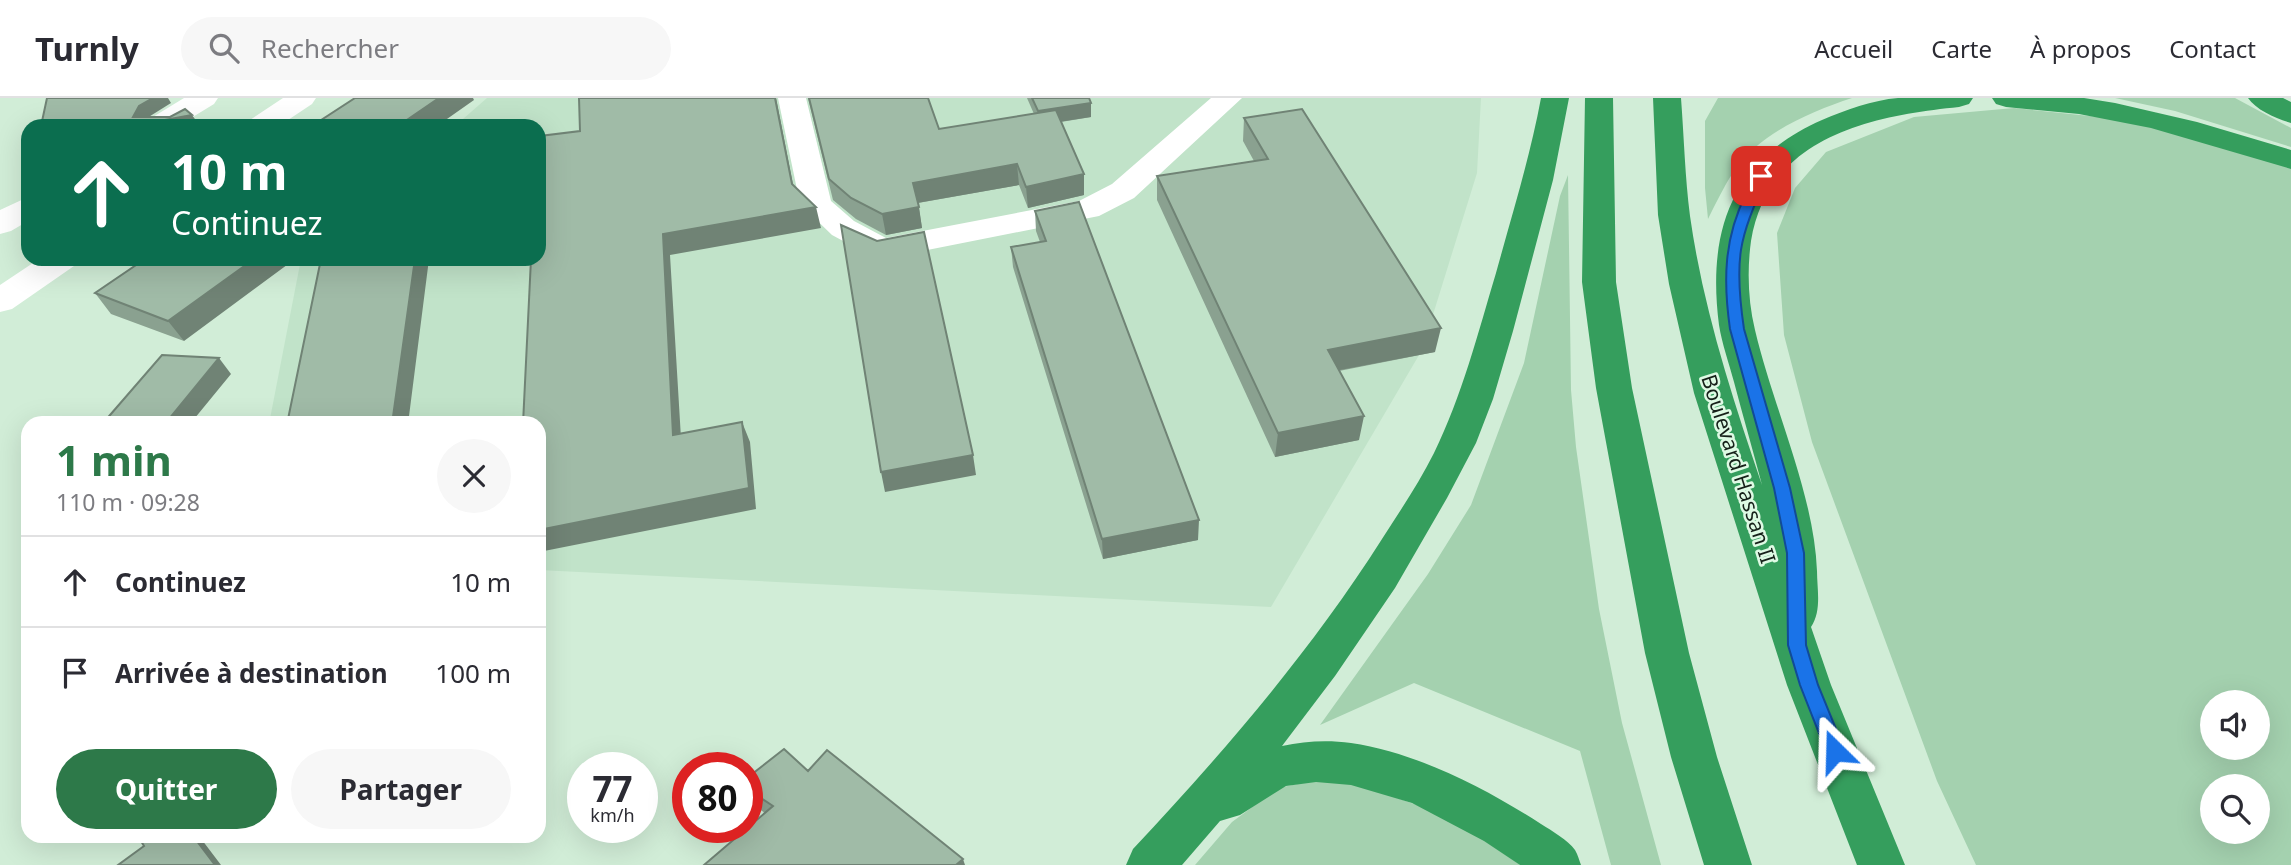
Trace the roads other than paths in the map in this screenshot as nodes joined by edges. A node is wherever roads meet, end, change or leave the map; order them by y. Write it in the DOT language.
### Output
graph roads {
  1 [pos="204,98"];
  2 [pos="302,98"];
  3 [pos="792,98"];
  4 [pos="1228,98"];
  5 [pos="1555,98"];
  6 [pos="1599,98"];
  7 [pos="1667,98"];
  8 [pos="1959,98"];
  9 [pos="2006,98"];
  10 [pos="2262,98"];
  11 [pos="2291,114"];
  12 [pos="170,119"];
  13 [pos="270,119"];
  14 [pos="2291,160"];
  15 [pos="21,210"];
  16 [pos="0,224"];
  17 [pos="52,266"];
  18 [pos="0,301"];
  19 [pos="1797,645"];
  20 [pos="1165,848"];
  21 [pos="1557,865"];
  22 [pos="1728,865"];
  23 [pos="1881,865"];
  1 -- 12 [label="street"];
  2 -- 13 [label="street"];
  3 -- 4 [label="street"];
  5 -- 20 [label="highway"];
  6 -- 22 [label="highway"];
  7 -- 19 [label="highway, Boulevard Hassan II"];
  8 -- 19 [label="highway"];
  9 -- 14 [label="highway"];
  10 -- 11 [label="highway"];
  15 -- 16 [label="street"];
  17 -- 18 [label="street"];
  19 -- 23 [label="highway, Boulevard Hassan II"];
  20 -- 21 [label="highway"];
}
